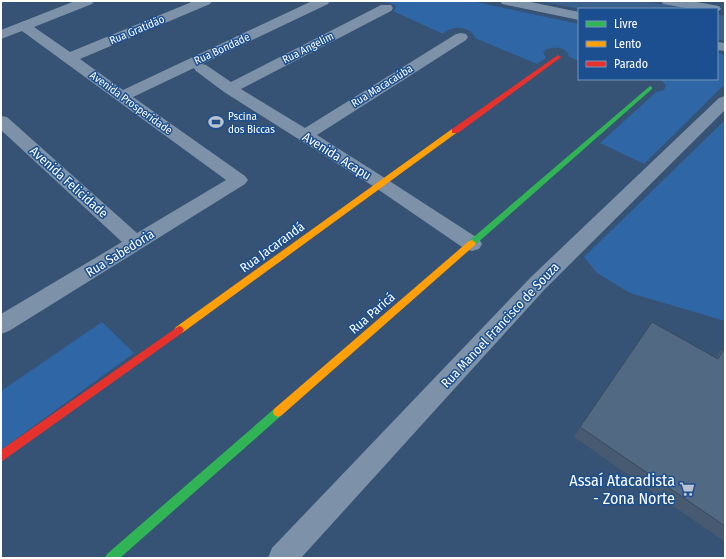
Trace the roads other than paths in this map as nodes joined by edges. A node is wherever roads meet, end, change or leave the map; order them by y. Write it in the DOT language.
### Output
graph roads {
  1 [pos="87,1"];
  2 [pos="205,1"];
  3 [pos="322,1"];
  4 [pos="507,1"];
  5 [pos="668,1"];
  6 [pos="386,8"];
  7 [pos="708,8"];
  8 [pos="578,16"];
  9 [pos="24,26"];
  10 [pos="1,35"];
  11 [pos="461,36"];
  12 [pos="558,57"];
  13 [pos="69,58"];
  14 [pos="201,68"];
  15 [pos="650,88"];
  16 [pos="230,89"];
  17 [pos="122,96"];
  18 [pos="725,100"];
  19 [pos="1,121"];
  20 [pos="304,136"];
  21 [pos="239,180"];
  22 [pos="382,184"];
  23 [pos="136,243"];
  24 [pos="472,244"];
  25 [pos="4,318"];
  26 [pos="1,457"];
  27 [pos="111,558"];
  28 [pos="282,558"];
  1 -- 9 [label="street"];
  2 -- 13 [label="street, Rua Gratidão"];
  3 -- 17 [label="street, Rua Bondade"];
  4 -- 8 [label="street"];
  5 -- 7 [label="street"];
  6 -- 16 [label="street, Rua Angelim"];
  9 -- 10 [label="street"];
  9 -- 13 [label="street, Avenida Prosperidade"];
  11 -- 20 [label="street, Rua Macacaúba"];
  12 -- 22 [label="street, Rua Jacarandá"];
  13 -- 17 [label="street, Avenida Prosperidade"];
  14 -- 16 [label="street, Avenida Acapu"];
  15 -- 24 [label="street, Rua Paricá"];
  16 -- 20 [label="street, Avenida Acapu"];
  17 -- 21 [label="street, Avenida Prosperidade"];
  18 -- 28 [label="street, Rua Manoel Francisco de Souza"];
  19 -- 23 [label="street, Avenida Felicidade"];
  20 -- 22 [label="street, Avenida Acapu"];
  21 -- 23 [label="street, Rua Sabedoria"];
  22 -- 24 [label="street, Avenida Acapu"];
  22 -- 26 [label="street, Rua Jacarandá"];
  23 -- 25 [label="street, Rua Sabedoria"];
  24 -- 27 [label="street, Rua Paricá"];
}
